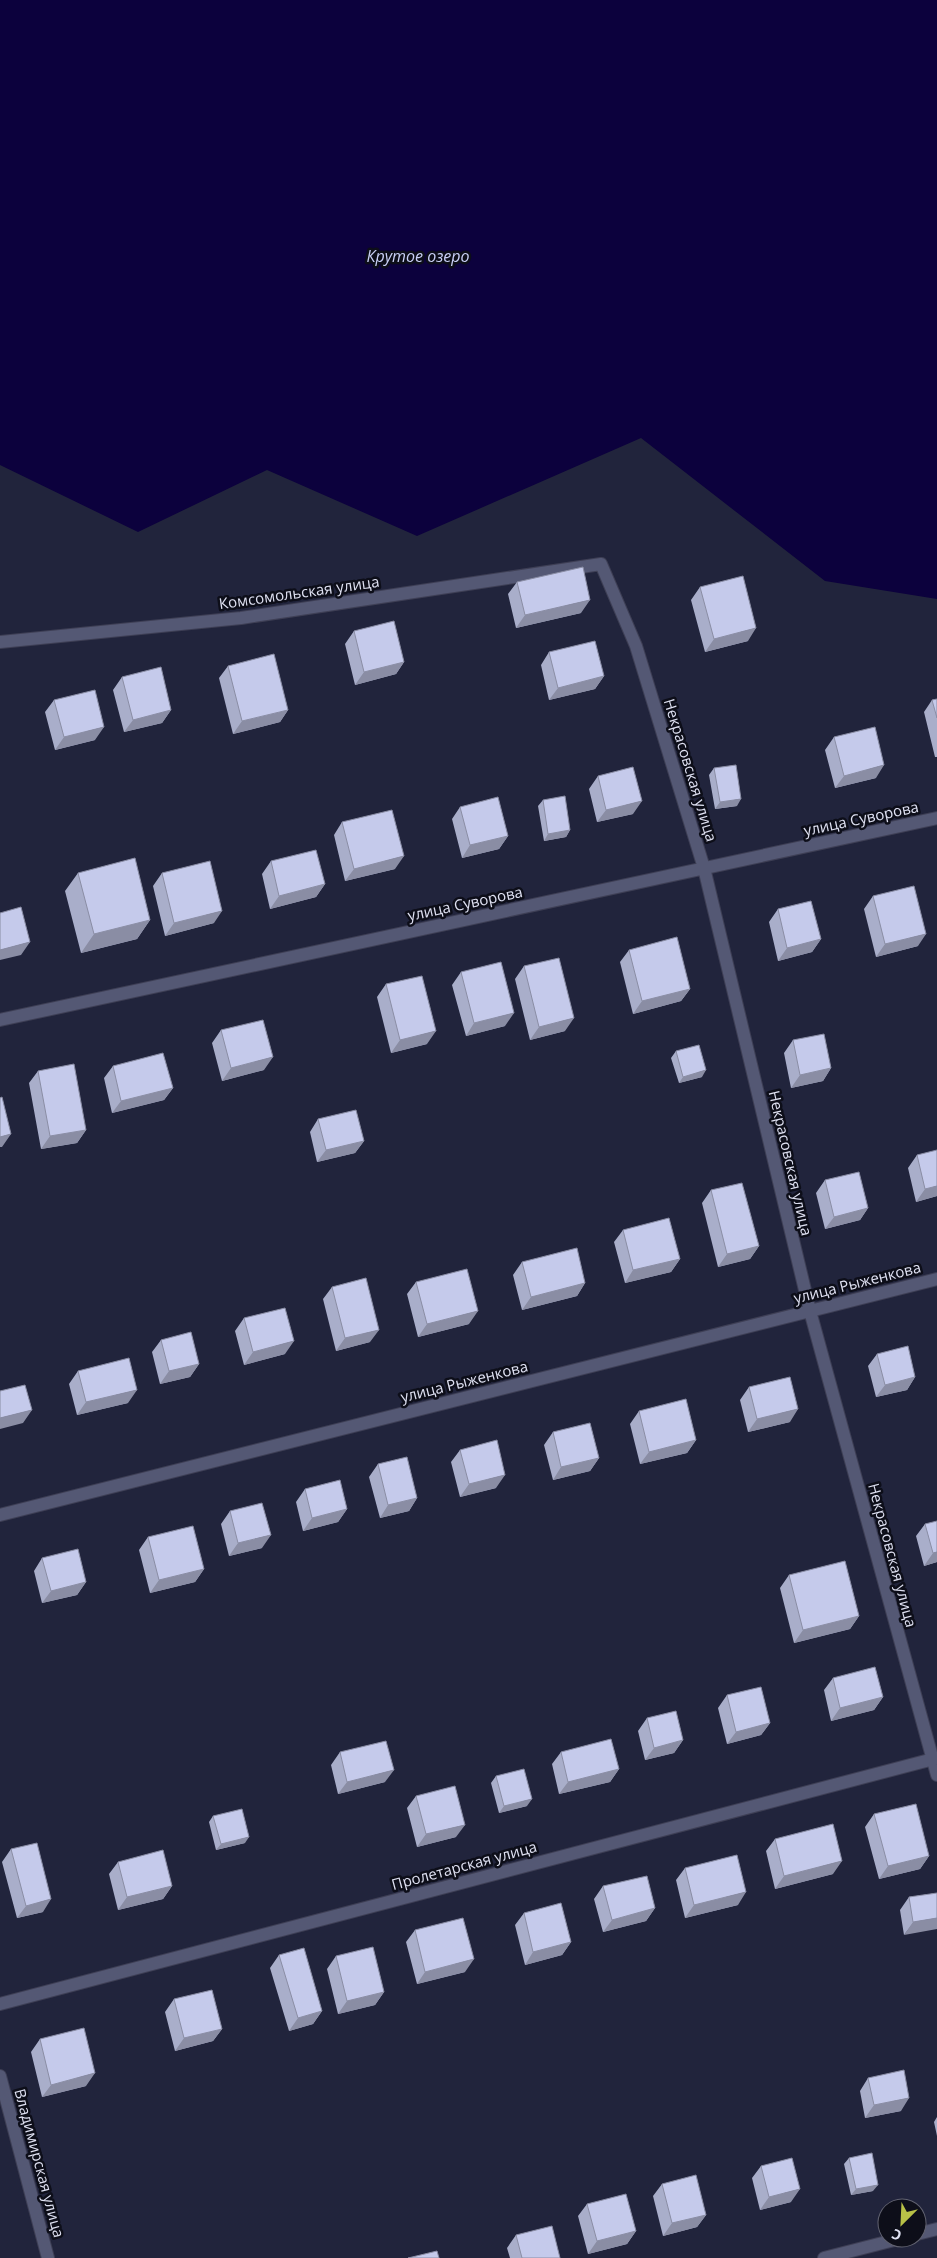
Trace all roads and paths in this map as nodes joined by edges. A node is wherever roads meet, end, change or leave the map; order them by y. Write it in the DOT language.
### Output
graph roads {
  1 [pos="602,564"];
  2 [pos="0,642"];
  3 [pos="937,818"];
  4 [pos="704,868"];
  5 [pos="0,1020"];
  6 [pos="937,1279"];
  7 [pos="810,1311"];
  8 [pos="0,1515"];
  9 [pos="935,1758"];
  10 [pos="937,1775"];
  11 [pos="0,2004"];
  12 [pos="0,2076"];
  13 [pos="877,2244"];
  14 [pos="48,2258"];
  15 [pos="824,2258"];
  1 -- 2 [label="street, Комсомольская улица"];
  1 -- 4 [label="street, Некрасовская улица"];
  3 -- 4 [label="street, улица Суворова"];
  4 -- 5 [label="street, улица Суворова"];
  4 -- 7 [label="street, Некрасовская улица"];
  6 -- 7 [label="street, улица Рыженкова"];
  7 -- 8 [label="street, улица Рыженкова"];
  7 -- 9 [label="street, Некрасовская улица"];
  9 -- 10 [label="street, Некрасовская улица"];
  9 -- 11 [label="street, Пролетарская улица"];
  12 -- 14 [label="street, Владимирская улица"];
  13 -- 15 [label="street"];
}
